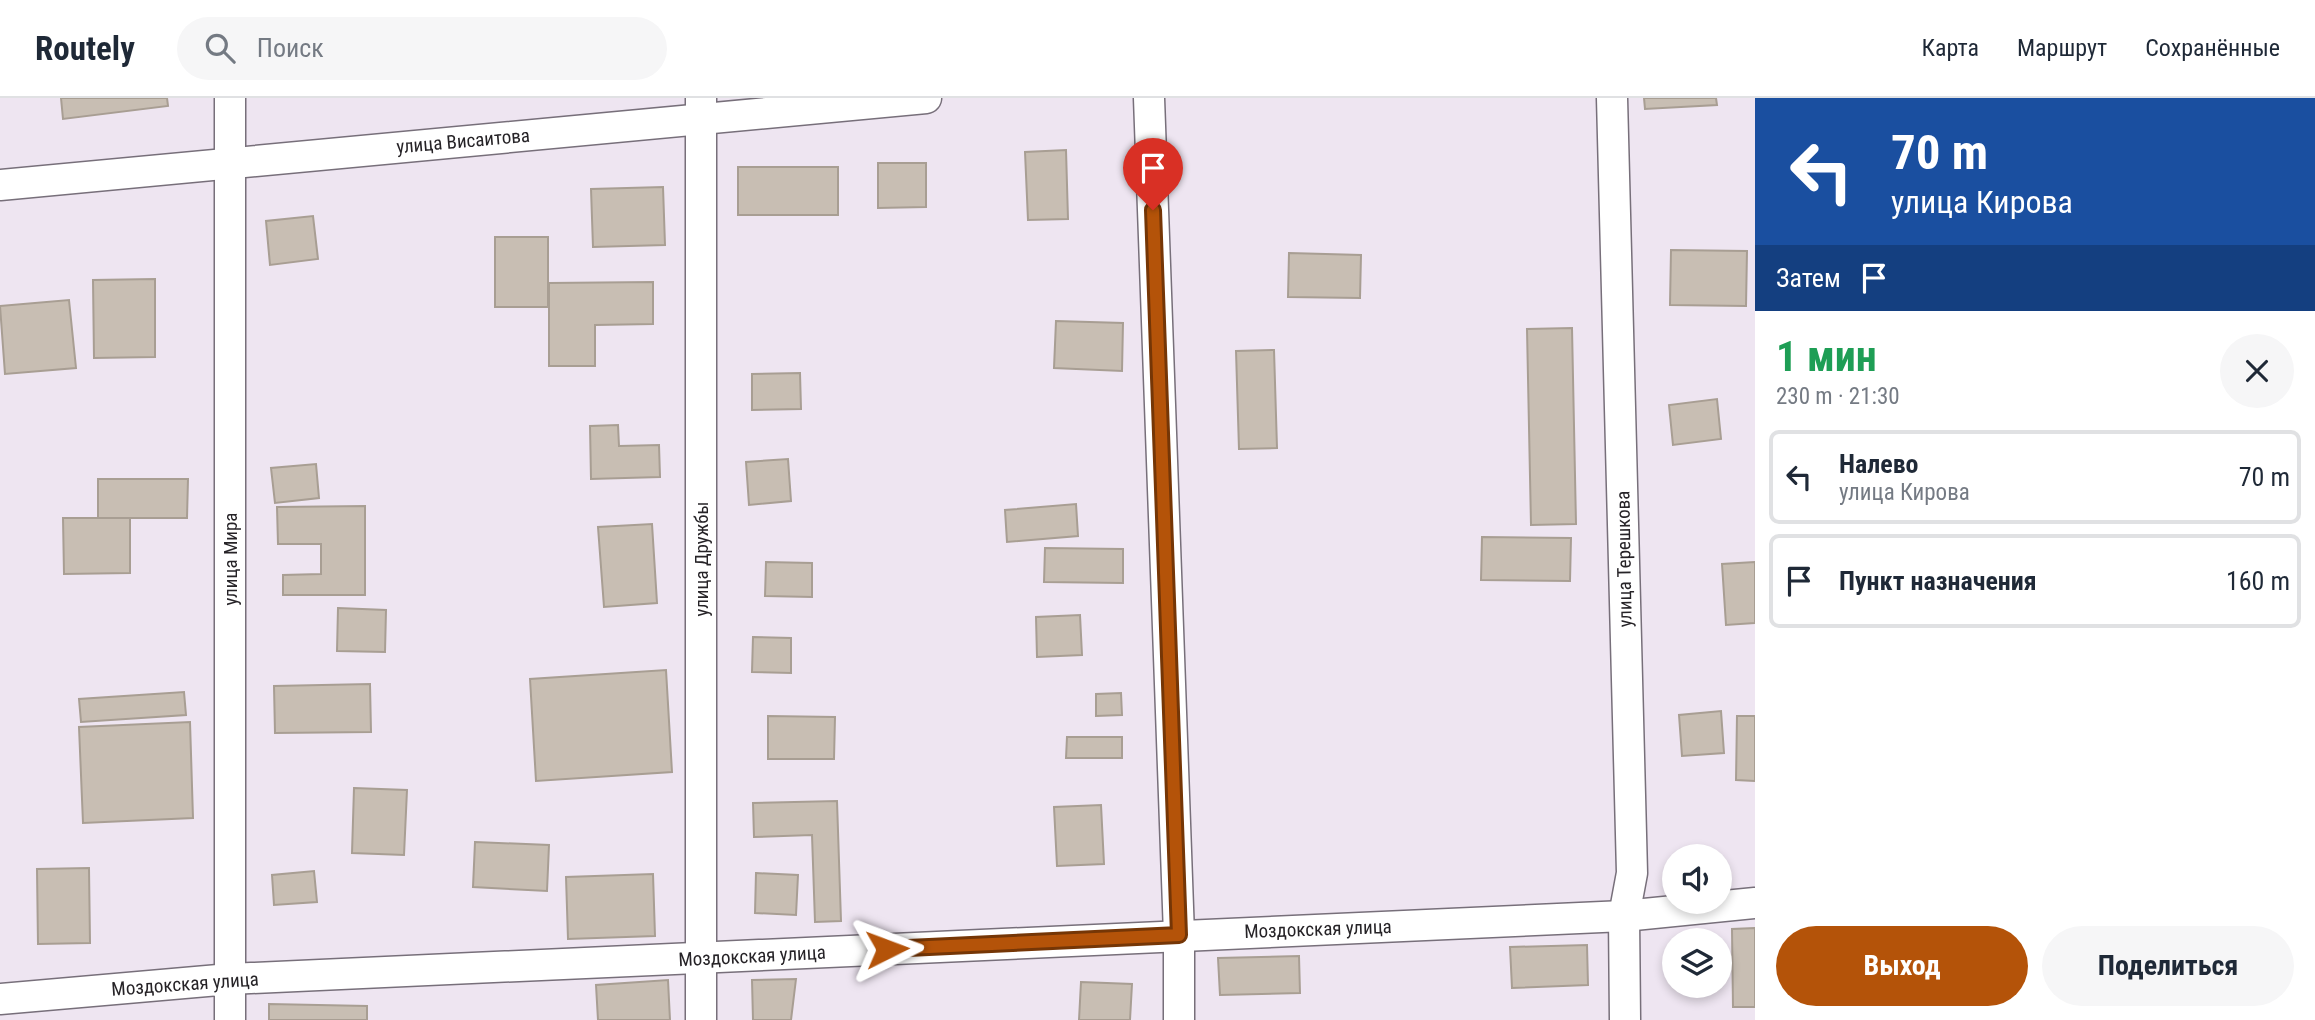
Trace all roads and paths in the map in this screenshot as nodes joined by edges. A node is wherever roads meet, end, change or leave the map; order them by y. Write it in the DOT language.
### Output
graph roads {
  1 [pos="230,98"];
  2 [pos="926,98"];
  3 [pos="1149,98"];
  4 [pos="1612,98"];
  5 [pos="701,108"];
  6 [pos="230,162"];
  7 [pos="0,185"];
  8 [pos="1755,903"];
  9 [pos="1624,916"];
  10 [pos="1179,935"];
  11 [pos="701,958"];
  12 [pos="230,979"];
  13 [pos="0,999"];
  14 [pos="230,1020"];
  15 [pos="701,1020"];
  16 [pos="1179,1020"];
  17 [pos="1625,1020"];
  1 -- 6 [label="street, улица Мира"];
  2 -- 5 [label="street, улица Висаитова"];
  3 -- 10 [label="street"];
  4 -- 9 [label="street, улица Терешкова"];
  5 -- 6 [label="street, улица Висаитова"];
  5 -- 11 [label="street, улица Дружбы"];
  6 -- 7 [label="street, улица Висаитова"];
  6 -- 12 [label="street, улица Мира"];
  8 -- 9 [label="street, Моздокская улица"];
  9 -- 10 [label="street, Моздокская улица"];
  9 -- 17 [label="street, улица Терешкова"];
  10 -- 11 [label="street, Моздокская улица"];
  10 -- 16 [label="street"];
  11 -- 12 [label="street, Моздокская улица"];
  11 -- 15 [label="street, улица Дружбы"];
  12 -- 13 [label="street, Моздокская улица"];
  12 -- 14 [label="street, улица Мира"];
}
